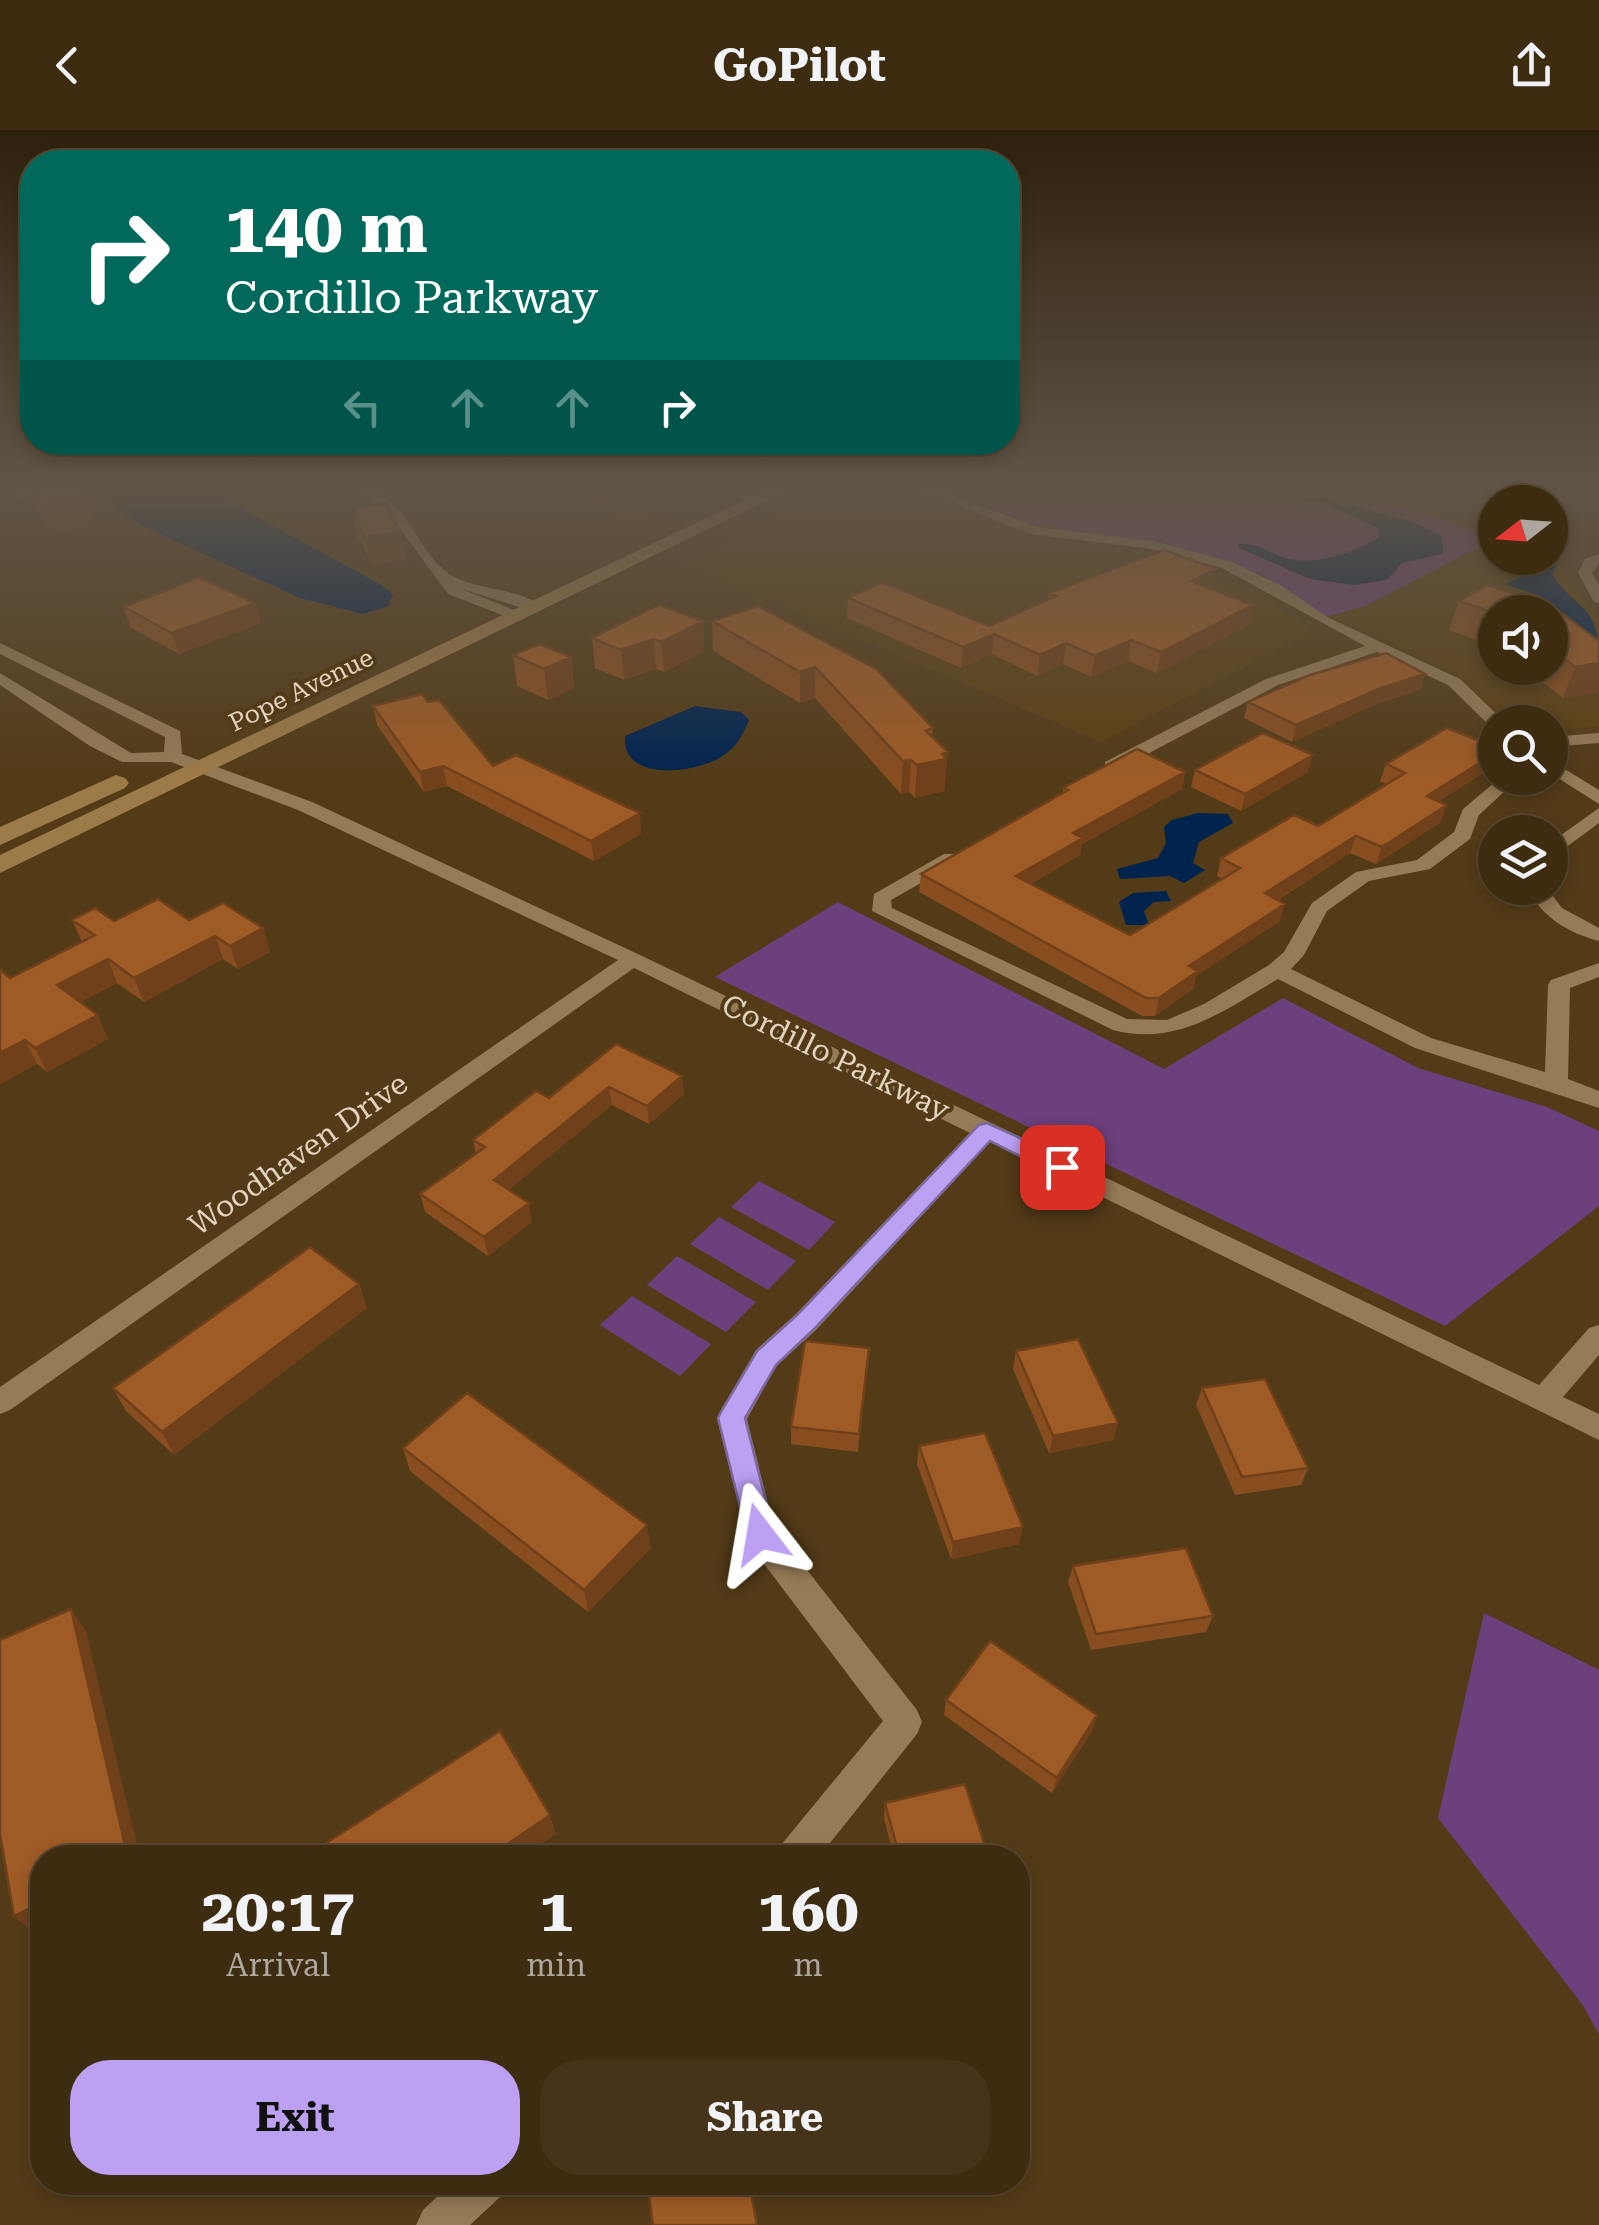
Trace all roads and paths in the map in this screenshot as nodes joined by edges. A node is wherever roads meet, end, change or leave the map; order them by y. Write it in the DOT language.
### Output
graph roads {
  1 [pos="456,584"];
  2 [pos="557,584"];
  3 [pos="564,584"];
  4 [pos="1266,584"];
  5 [pos="513,606"];
  6 [pos="423,636"];
  7 [pos="1380,646"];
  8 [pos="0,648"];
  9 [pos="392,650"];
  10 [pos="0,678"];
  11 [pos="1478,705"];
  12 [pos="1599,738"];
  13 [pos="1568,741"];
  14 [pos="173,757"];
  15 [pos="203,768"];
  16 [pos="1099,773"];
  17 [pos="1568,777"];
  18 [pos="1491,795"];
  19 [pos="1599,798"];
  20 [pos="1599,814"];
  21 [pos="0,838"];
  22 [pos="1568,839"];
  23 [pos="965,850"];
  24 [pos="0,865"];
  25 [pos="1550,905"];
  26 [pos="1599,935"];
  27 [pos="634,959"];
  28 [pos="1277,970"];
  29 [pos="1599,970"];
  30 [pos="1556,1083"];
  31 [pos="1599,1100"];
  32 [pos="987,1130"];
  33 [pos="1599,1336"];
  34 [pos="1544,1399"];
  35 [pos="0,1402"];
  36 [pos="1599,1428"];
  37 [pos="805,1845"];
  38 [pos="471,2195"];
  39 [pos="438,2225"];
  1 -- 5 [label="street"];
  2 -- 5 [label="main road, Pope Avenue"];
  3 -- 5 [label="main road, Pope Avenue"];
  4 -- 7 [label="street"];
  5 -- 6 [label="main road, Pope Avenue"];
  5 -- 15 [label="main road, Pope Avenue"];
  7 -- 11 [label="street"];
  7 -- 16 [label="street"];
  8 -- 14 [label="street"];
  9 -- 14 [label="main road, Pope Avenue"];
  10 -- 14 [label="street, Cordillo Parkway"];
  12 -- 13 [label="street"];
  14 -- 15 [label="street, Cordillo Parkway"];
  14 -- 21 [label="main road, Pope Avenue"];
  15 -- 24 [label="main road, Pope Avenue"];
  15 -- 27 [label="street, Cordillo Parkway"];
  17 -- 19 [label="street"];
  18 -- 28 [label="street"];
  20 -- 22 [label="street"];
  23 -- 28 [label="street"];
  25 -- 26 [label="street"];
  27 -- 32 [label="street, Cordillo Parkway"];
  27 -- 35 [label="street, Woodhaven Drive"];
  28 -- 30 [label="street"];
  29 -- 30 [label="street"];
  30 -- 31 [label="street"];
  32 -- 34 [label="street, Cordillo Parkway"];
  32 -- 37 [label="street"];
  33 -- 34 [label="street"];
  34 -- 36 [label="street, Cordillo Parkway"];
  38 -- 39 [label="street"];
}
